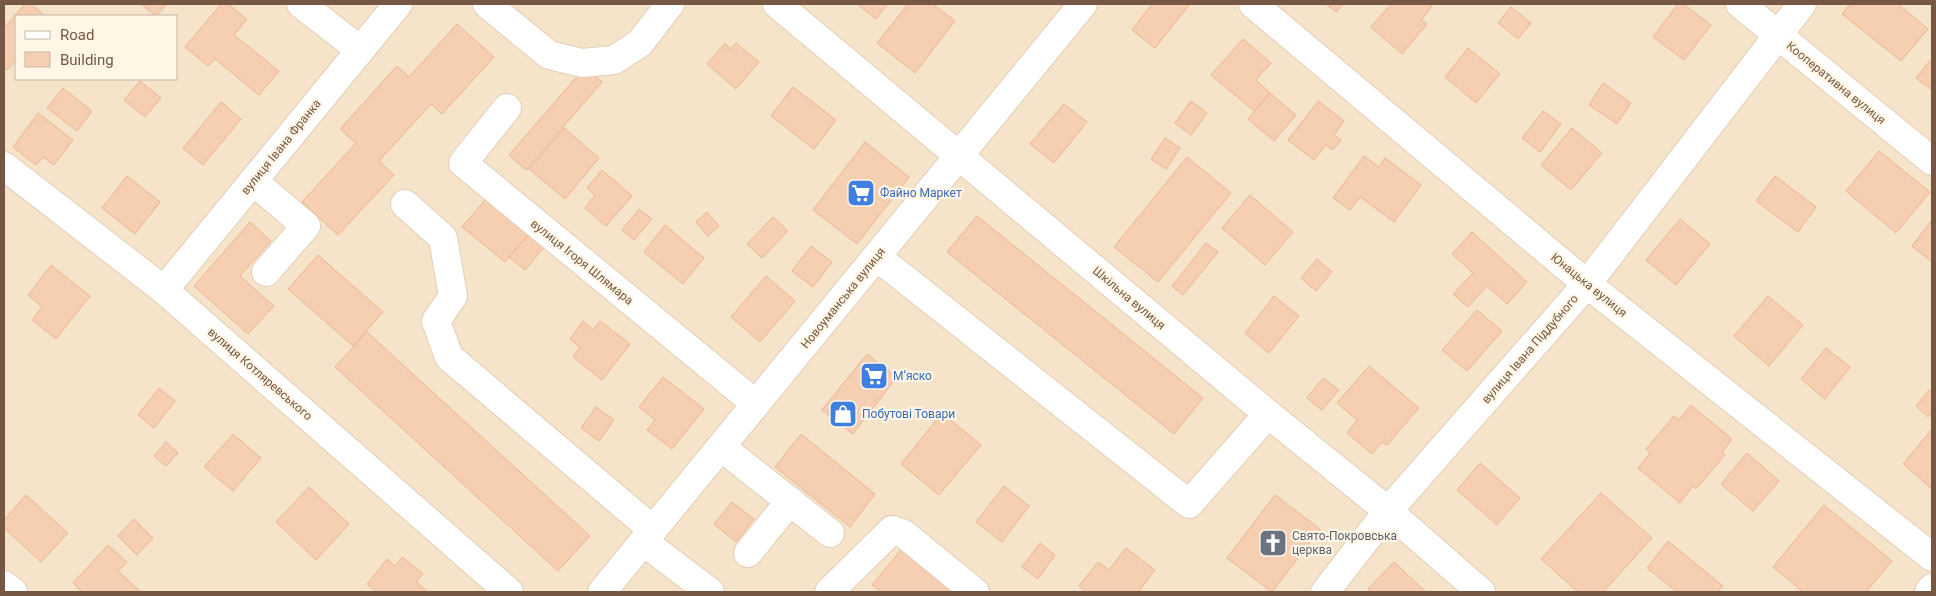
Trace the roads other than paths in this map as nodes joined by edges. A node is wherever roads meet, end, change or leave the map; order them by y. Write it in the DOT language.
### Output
graph roads {
  1 [pos="301,4"];
  2 [pos="398,4"];
  3 [pos="486,4"];
  4 [pos="670,4"];
  5 [pos="778,4"];
  6 [pos="1083,4"];
  7 [pos="1253,4"];
  8 [pos="1740,4"];
  9 [pos="1802,4"];
  10 [pos="1778,35"];
  11 [pos="360,50"];
  12 [pos="507,108"];
  13 [pos="959,156"];
  14 [pos="1932,161"];
  15 [pos="4,166"];
  16 [pos="253,181"];
  17 [pos="406,204"];
  18 [pos="877,257"];
  19 [pos="266,272"];
  20 [pos="1587,284"];
  21 [pos="164,290"];
  22 [pos="756,404"];
  23 [pos="1268,414"];
  24 [pos="721,447"];
  25 [pos="790,501"];
  26 [pos="1388,511"];
  27 [pos="830,533"];
  28 [pos="648,536"];
  29 [pos="748,553"];
  30 [pos="1932,557"];
  31 [pos="4,585"];
  32 [pos="1932,588"];
  33 [pos="13,592"];
  34 [pos="509,592"];
  35 [pos="602,592"];
  36 [pos="710,592"];
  37 [pos="829,592"];
  38 [pos="975,592"];
  39 [pos="1325,592"];
  40 [pos="1482,592"];
  41 [pos="1929,592"];
  1 -- 11 [label="street"];
  2 -- 11 [label="street, вулиця Івана Франка"];
  3 -- 4 [label="street"];
  5 -- 13 [label="street, Шкільна вулиця"];
  6 -- 13 [label="street, Новоуманська вулиця"];
  7 -- 20 [label="street, Юнацька вулиця"];
  8 -- 10 [label="street, Кооперативна вулиця"];
  9 -- 10 [label="street, вулиця Івана Піддубного"];
  10 -- 14 [label="street, Кооперативна вулиця"];
  10 -- 20 [label="street, вулиця Івана Піддубного"];
  11 -- 16 [label="street, вулиця Івана Франка"];
  12 -- 22 [label="street, вулиця Ігоря Шлямара"];
  13 -- 18 [label="street, Новоуманська вулиця"];
  13 -- 23 [label="street, Шкільна вулиця"];
  15 -- 21 [label="street, вулиця Котляревського"];
  16 -- 19 [label="street"];
  16 -- 21 [label="street, вулиця Івана Франка"];
  17 -- 28 [label="street"];
  18 -- 22 [label="street, Новоуманська вулиця"];
  18 -- 23 [label="street"];
  20 -- 26 [label="street, вулиця Івана Піддубного"];
  20 -- 30 [label="street, Юнацька вулиця"];
  21 -- 34 [label="street, вулиця Котляревського"];
  22 -- 24 [label="street, Новоуманська вулиця"];
  23 -- 26 [label="street, Шкільна вулиця"];
  24 -- 25 [label="street"];
  24 -- 28 [label="street, Новоуманська вулиця"];
  25 -- 27 [label="street"];
  25 -- 29 [label="street"];
  26 -- 39 [label="street, вулиця Івана Піддубного"];
  26 -- 40 [label="street, Шкільна вулиця"];
  28 -- 35 [label="street, Новоуманська вулиця"];
  28 -- 36 [label="street"];
  31 -- 33 [label="street"];
  32 -- 41 [label="street"];
  37 -- 38 [label="street"];
}
